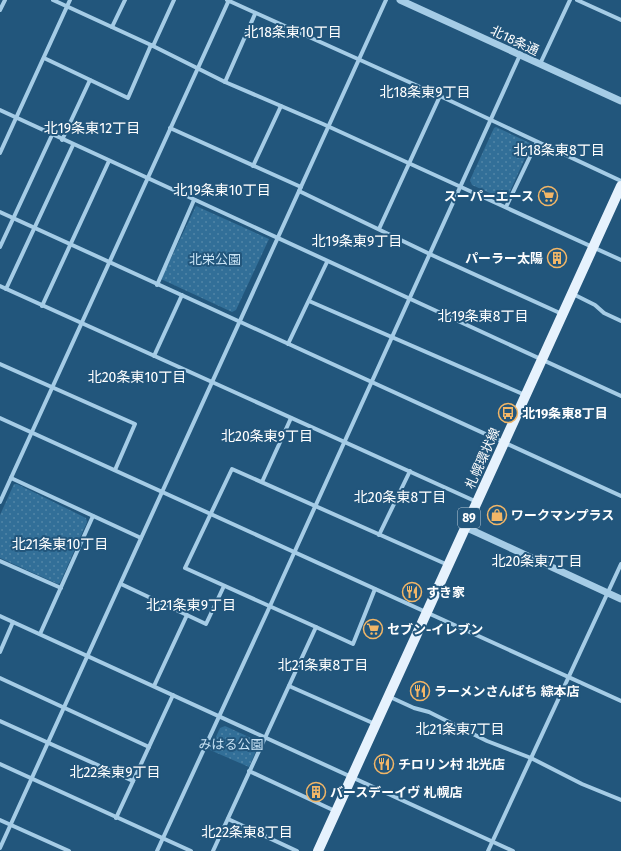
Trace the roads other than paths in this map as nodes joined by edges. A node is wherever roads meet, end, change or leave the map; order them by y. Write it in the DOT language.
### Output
graph roads {
  1 [pos="4,0"];
  2 [pos="53,0"];
  3 [pos="70,0"];
  4 [pos="125,0"];
  5 [pos="174,0"];
  6 [pos="228,0"];
  7 [pos="386,0"];
  8 [pos="400,0"];
  9 [pos="570,0"];
  10 [pos="578,0"];
  11 [pos="67,6"];
  12 [pos="0,10"];
  13 [pos="255,14"];
  14 [pos="621,20"];
  15 [pos="112,27"];
  16 [pos="152,45"];
  17 [pos="520,55"];
  18 [pos="44,58"];
  19 [pos="359,60"];
  20 [pos="540,64"];
  21 [pos="198,68"];
  22 [pos="90,80"];
  23 [pos="225,82"];
  24 [pos="440,96"];
  25 [pos="621,102"];
  26 [pos="281,106"];
  27 [pos="0,110"];
  28 [pos="16,117"];
  29 [pos="490,120"];
  30 [pos="329,127"];
  31 [pos="170,128"];
  32 [pos="52,135"];
  33 [pos="62,140"];
  34 [pos="537,142"];
  35 [pos="73,145"];
  36 [pos="0,153"];
  37 [pos="109,161"];
  38 [pos="410,163"];
  39 [pos="253,166"];
  40 [pos="147,179"];
  41 [pos="621,181"];
  42 [pos="460,186"];
  43 [pos="621,186"];
  44 [pos="300,189"];
  45 [pos="194,200"];
  46 [pos="506,207"];
  47 [pos="0,212"];
  48 [pos="13,218"];
  49 [pos="34,228"];
  50 [pos="379,229"];
  51 [pos="278,239"];
  52 [pos="70,244"];
  53 [pos="593,247"];
  54 [pos="0,248"];
  55 [pos="430,254"];
  56 [pos="621,260"];
  57 [pos="327,262"];
  58 [pos="108,263"];
  59 [pos="157,285"];
  60 [pos="0,286"];
  61 [pos="6,289"];
  62 [pos="572,293"];
  63 [pos="182,295"];
  64 [pos="409,298"];
  65 [pos="309,301"];
  66 [pos="42,306"];
  67 [pos="563,314"];
  68 [pos="621,321"];
  69 [pos="240,322"];
  70 [pos="81,323"];
  71 [pos="391,338"];
  72 [pos="288,344"];
  73 [pos="154,356"];
  74 [pos="542,359"];
  75 [pos="0,364"];
  76 [pos="371,381"];
  77 [pos="212,382"];
  78 [pos="52,387"];
  79 [pos="525,395"];
  80 [pos="621,396"];
  81 [pos="0,418"];
  82 [pos="291,418"];
  83 [pos="32,432"];
  84 [pos="344,441"];
  85 [pos="504,442"];
  86 [pos="115,470"];
  87 [pos="410,471"];
  88 [pos="11,478"];
  89 [pos="262,482"];
  90 [pos="163,492"];
  91 [pos="621,496"];
  92 [pos="0,502"];
  93 [pos="477,502"];
  94 [pos="315,506"];
  95 [pos="211,514"];
  96 [pos="93,516"];
  97 [pos="465,527"];
  98 [pos="379,535"];
  99 [pos="141,538"];
  100 [pos="294,552"];
  101 [pos="0,561"];
  102 [pos="621,564"];
  103 [pos="448,565"];
  104 [pos="121,584"];
  105 [pos="224,586"];
  106 [pos="61,588"];
  107 [pos="375,589"];
  108 [pos="608,592"];
  109 [pos="621,599"];
  110 [pos="270,606"];
  111 [pos="426,613"];
  112 [pos="187,615"];
  113 [pos="0,616"];
  114 [pos="14,622"];
  115 [pos="316,627"];
  116 [pos="40,634"];
  117 [pos="0,652"];
  118 [pos="88,656"];
  119 [pos="0,678"];
  120 [pos="569,678"];
  121 [pos="154,686"];
  122 [pos="289,686"];
  123 [pos="173,695"];
  124 [pos="388,696"];
  125 [pos="621,701"];
  126 [pos="64,708"];
  127 [pos="219,716"];
  128 [pos="0,721"];
  129 [pos="375,724"];
  130 [pos="265,737"];
  131 [pos="48,743"];
  132 [pos="149,747"];
  133 [pos="531,758"];
  134 [pos="0,764"];
  135 [pos="249,771"];
  136 [pos="352,777"];
  137 [pos="32,779"];
  138 [pos="133,781"];
  139 [pos="621,800"];
  140 [pos="336,812"];
  141 [pos="116,818"];
  142 [pos="228,818"];
  143 [pos="0,820"];
  144 [pos="11,825"];
  145 [pos="163,838"];
  146 [pos="492,842"];
  147 [pos="59,846"];
  148 [pos="0,848"];
  149 [pos="57,851"];
  150 [pos="69,851"];
  151 [pos="157,851"];
  152 [pos="191,851"];
  153 [pos="213,851"];
  154 [pos="297,851"];
  155 [pos="318,851"];
  156 [pos="488,851"];
  157 [pos="513,851"];
  1 -- 12 [label="street"];
  2 -- 11 [label="street"];
  3 -- 11 [label="street"];
  4 -- 15 [label="street"];
  5 -- 16 [label="street"];
  6 -- 13 [label="street"];
  6 -- 21 [label="street"];
  7 -- 19 [label="street"];
  8 -- 17 [label="street, 北18条通"];
  9 -- 20 [label="street"];
  10 -- 14 [label="street"];
  11 -- 15 [label="street"];
  11 -- 18 [label="street"];
  13 -- 19 [label="street"];
  13 -- 23 [label="street"];
  15 -- 16 [label="street"];
  16 -- 21 [label="street"];
  16 -- 22 [label="street"];
  17 -- 20 [label="street, 北18条通"];
  17 -- 29 [label="street"];
  18 -- 22 [label="street"];
  18 -- 28 [label="street"];
  19 -- 24 [label="street"];
  19 -- 30 [label="street"];
  20 -- 25 [label="street, 北18条通"];
  21 -- 23 [label="street"];
  21 -- 31 [label="street"];
  22 -- 33 [label="street"];
  23 -- 26 [label="street"];
  24 -- 29 [label="street"];
  24 -- 38 [label="street"];
  26 -- 30 [label="street"];
  26 -- 39 [label="street"];
  27 -- 28 [label="street"];
  28 -- 32 [label="street"];
  28 -- 36 [label="street"];
  29 -- 34 [label="street"];
  29 -- 42 [label="street"];
  30 -- 38 [label="street"];
  30 -- 44 [label="street"];
  31 -- 39 [label="street"];
  31 -- 40 [label="street"];
  32 -- 33 [label="street"];
  32 -- 48 [label="street"];
  33 -- 35 [label="street"];
  34 -- 41 [label="street"];
  34 -- 46 [label="street"];
  35 -- 37 [label="street"];
  35 -- 49 [label="street"];
  37 -- 40 [label="street"];
  37 -- 52 [label="street"];
  38 -- 42 [label="street"];
  38 -- 50 [label="street"];
  39 -- 44 [label="street"];
  40 -- 45 [label="street"];
  40 -- 58 [label="street"];
  42 -- 46 [label="street"];
  42 -- 55 [label="street"];
  43 -- 53 [label="main road, 札幌環状線 / 89"];
  44 -- 50 [label="street"];
  44 -- 51 [label="street"];
  45 -- 51 [label="street"];
  45 -- 59 [label="street"];
  46 -- 53 [label="street"];
  47 -- 48 [label="street"];
  48 -- 49 [label="street"];
  48 -- 54 [label="street"];
  49 -- 52 [label="street"];
  49 -- 61 [label="street"];
  50 -- 55 [label="street"];
  51 -- 57 [label="street"];
  51 -- 69 [label="street"];
  52 -- 58 [label="street"];
  52 -- 66 [label="street"];
  53 -- 56 [label="street"];
  53 -- 62 [label="main road, 札幌環状線 / 89"];
  55 -- 64 [label="street"];
  55 -- 67 [label="street"];
  57 -- 64 [label="street"];
  57 -- 65 [label="street"];
  58 -- 59 [label="street"];
  58 -- 70 [label="street"];
  59 -- 63 [label="street"];
  60 -- 61 [label="street"];
  61 -- 66 [label="street"];
  62 -- 67 [label="main road, 札幌環状線 / 89"];
  62 -- 68 [label="street"];
  63 -- 69 [label="street"];
  63 -- 73 [label="street"];
  64 -- 71 [label="street"];
  64 -- 74 [label="street"];
  65 -- 71 [label="street"];
  65 -- 72 [label="street"];
  66 -- 70 [label="street"];
  67 -- 74 [label="main road, 札幌環状線 / 89"];
  69 -- 72 [label="street"];
  69 -- 77 [label="street"];
  70 -- 73 [label="street"];
  70 -- 78 [label="street"];
  71 -- 76 [label="street"];
  71 -- 79 [label="street"];
  72 -- 76 [label="street"];
  73 -- 77 [label="street"];
  74 -- 79 [label="main road, 札幌環状線 / 89"];
  74 -- 80 [label="street"];
  75 -- 78 [label="street"];
  76 -- 84 [label="street"];
  76 -- 85 [label="street"];
  77 -- 82 [label="street"];
  77 -- 90 [label="street"];
  78 -- 83 [label="street"];
  78 -- 86 [label="street"];
  79 -- 85 [label="main road, 札幌環状線 / 89"];
  81 -- 83 [label="street"];
  82 -- 84 [label="street"];
  82 -- 89 [label="street"];
  83 -- 86 [label="street"];
  83 -- 88 [label="street"];
  84 -- 87 [label="street"];
  84 -- 94 [label="street"];
  85 -- 91 [label="street"];
  85 -- 93 [label="main road, 札幌環状線 / 89"];
  86 -- 90 [label="street"];
  87 -- 93 [label="street"];
  87 -- 98 [label="street"];
  88 -- 92 [label="street"];
  88 -- 96 [label="street"];
  89 -- 94 [label="street"];
  89 -- 95 [label="street"];
  90 -- 95 [label="street"];
  90 -- 99 [label="street"];
  93 -- 97 [label="main road, 札幌環状線 / 89"];
  94 -- 98 [label="street"];
  94 -- 100 [label="street"];
  95 -- 100 [label="street"];
  95 -- 105 [label="street"];
  96 -- 99 [label="street"];
  96 -- 106 [label="street"];
  97 -- 103 [label="main road, 札幌環状線 / 89"];
  97 -- 108 [label="street"];
  98 -- 103 [label="street"];
  99 -- 104 [label="street"];
  100 -- 107 [label="street"];
  100 -- 110 [label="street"];
  101 -- 106 [label="street"];
  102 -- 108 [label="street"];
  103 -- 111 [label="main road, 札幌環状線 / 89"];
  104 -- 112 [label="street"];
  104 -- 118 [label="street"];
  105 -- 110 [label="street"];
  105 -- 112 [label="street"];
  106 -- 116 [label="street"];
  107 -- 111 [label="street"];
  107 -- 115 [label="street"];
  108 -- 109 [label="street"];
  108 -- 120 [label="street"];
  110 -- 115 [label="street"];
  110 -- 127 [label="street"];
  111 -- 120 [label="street"];
  111 -- 124 [label="main road, 札幌環状線 / 89"];
  112 -- 121 [label="street"];
  113 -- 114 [label="street"];
  114 -- 116 [label="street"];
  114 -- 117 [label="street"];
  115 -- 122 [label="street"];
  116 -- 118 [label="street"];
  118 -- 121 [label="street"];
  118 -- 126 [label="street"];
  119 -- 126 [label="street"];
  120 -- 125 [label="street"];
  120 -- 133 [label="street"];
  121 -- 123 [label="street"];
  122 -- 129 [label="street"];
  122 -- 130 [label="street"];
  123 -- 127 [label="street"];
  123 -- 132 [label="street"];
  124 -- 129 [label="main road, 札幌環状線 / 89"];
  124 -- 133 [label="street"];
  126 -- 131 [label="street"];
  126 -- 132 [label="street"];
  127 -- 130 [label="street"];
  127 -- 145 [label="street"];
  128 -- 131 [label="street"];
  129 -- 136 [label="main road, 札幌環状線 / 89"];
  130 -- 135 [label="street"];
  130 -- 136 [label="street"];
  131 -- 137 [label="street"];
  131 -- 138 [label="street"];
  132 -- 138 [label="street"];
  133 -- 139 [label="street"];
  133 -- 146 [label="street"];
  134 -- 137 [label="street"];
  135 -- 140 [label="street"];
  135 -- 142 [label="street"];
  136 -- 140 [label="main road, 札幌環状線 / 89"];
  136 -- 146 [label="street"];
  137 -- 141 [label="street"];
  137 -- 144 [label="street"];
  138 -- 141 [label="street"];
  140 -- 155 [label="main road, 札幌環状線 / 89"];
  141 -- 145 [label="street"];
  142 -- 153 [label="street"];
  142 -- 154 [label="street"];
  143 -- 144 [label="street"];
  144 -- 147 [label="street"];
  144 -- 148 [label="street"];
  145 -- 151 [label="street"];
  145 -- 152 [label="street"];
  146 -- 156 [label="street"];
  146 -- 157 [label="street"];
  147 -- 149 [label="street"];
  147 -- 150 [label="street"];
}
